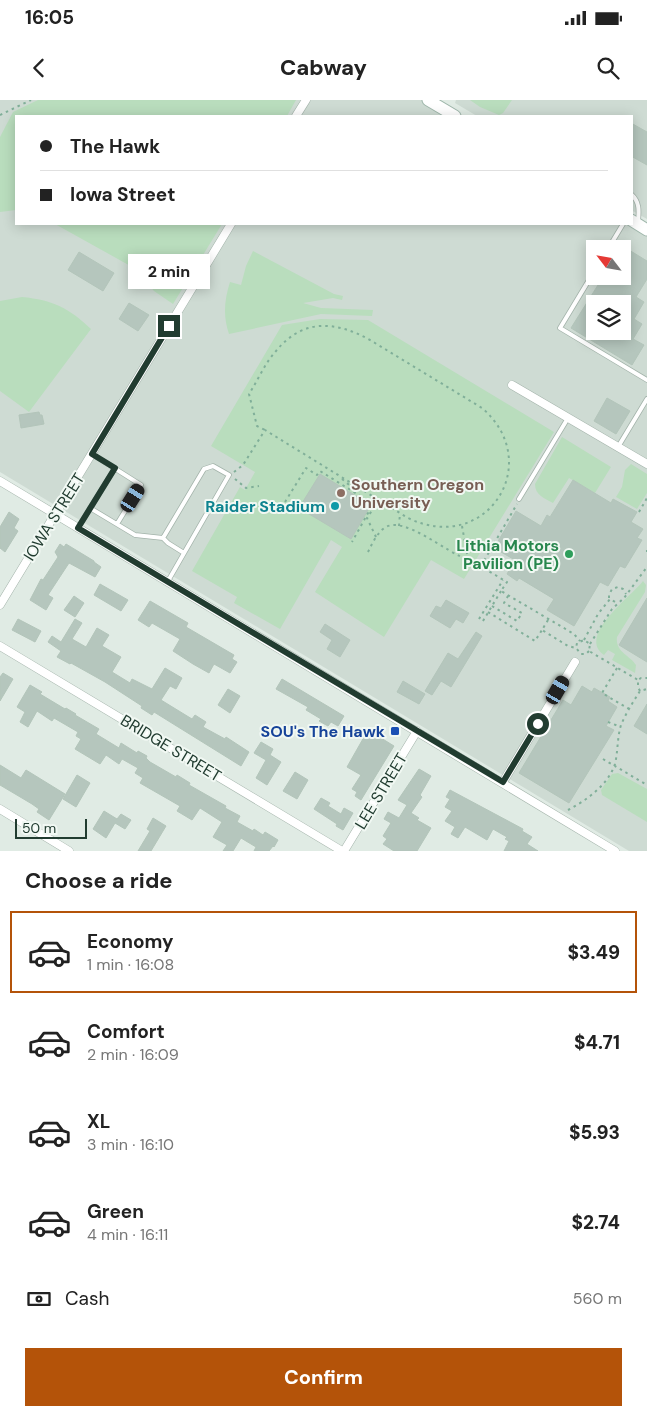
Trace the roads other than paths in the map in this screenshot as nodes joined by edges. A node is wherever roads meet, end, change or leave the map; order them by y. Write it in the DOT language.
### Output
graph roads {
  1 [pos="306,100"];
  2 [pos="428,100"];
  3 [pos="297,115"];
  4 [pos="453,115"];
  5 [pos="633,196"];
  6 [pos="230,225"];
  7 [pos="622,225"];
  8 [pos="639,225"];
  9 [pos="613,240"];
  10 [pos="586,285"];
  11 [pos="647,380"];
  12 [pos="512,385"];
  13 [pos="647,399"];
  14 [pos="568,418"];
  15 [pos="618,447"];
  16 [pos="92,454"];
  17 [pos="647,464"];
  18 [pos="115,468"];
  19 [pos="0,481"];
  20 [pos="519,499"];
  21 [pos="90,508"];
  22 [pos="55,514"];
  23 [pos="116,524"];
  24 [pos="78,528"];
  25 [pos="163,538"];
  26 [pos="184,553"];
  27 [pos="168,582"];
  28 [pos="0,605"];
  29 [pos="0,646"];
  30 [pos="575,662"];
  31 [pos="417,731"];
  32 [pos="503,782"];
  33 [pos="0,809"];
  34 [pos="69,851"];
  35 [pos="343,851"];
  36 [pos="616,851"];
  1 -- 3 [label="street"];
  2 -- 4 [label="street"];
  5 -- 8 [label="lane"];
  6 -- 16 [label="street, IOWA STREET"];
  7 -- 9 [label="lane"];
  10 -- 11 [label="lane"];
  12 -- 14 [label="street"];
  13 -- 15 [label="lane"];
  14 -- 15 [label="street"];
  14 -- 20 [label="lane"];
  15 -- 17 [label="street"];
  16 -- 18 [label="lane"];
  16 -- 22 [label="street, IOWA STREET"];
  18 -- 21 [label="lane"];
  18 -- 23 [label="lane"];
  19 -- 22 [label="street"];
  21 -- 23 [label="lane"];
  21 -- 24 [label="lane"];
  22 -- 24 [label="street"];
  22 -- 28 [label="street, IOWA STREET"];
  23 -- 25 [label="lane"];
  24 -- 27 [label="street"];
  25 -- 26 [label="lane"];
  25 -- 26 [label="lane"];
  26 -- 27 [label="lane"];
  27 -- 31 [label="street"];
  29 -- 35 [label="street, BRIDGE STREET"];
  30 -- 32 [label="street"];
  31 -- 32 [label="street"];
  31 -- 35 [label="street, LEE STREET"];
  32 -- 36 [label="street"];
  33 -- 34 [label="street"];
}
